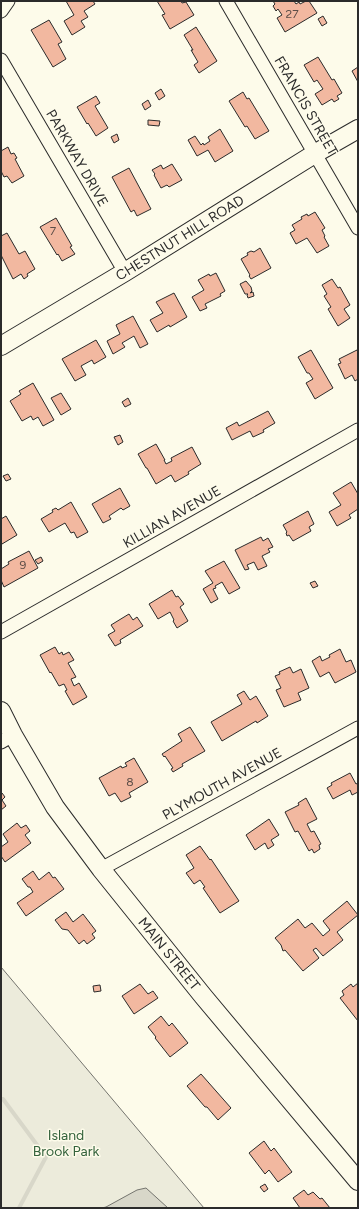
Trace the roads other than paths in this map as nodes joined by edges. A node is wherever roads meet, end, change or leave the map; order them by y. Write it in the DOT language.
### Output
graph roads {
  1 [pos="8,1"];
  2 [pos="226,1"];
  3 [pos="1,11"];
  4 [pos="1,60"];
  5 [pos="358,130"];
  6 [pos="316,153"];
  7 [pos="358,228"];
  8 [pos="125,272"];
  9 [pos="1,346"];
  10 [pos="358,430"];
  11 [pos="1,632"];
  12 [pos="1,711"];
  13 [pos="358,728"];
  14 [pos="7,739"];
  15 [pos="101,869"];
  16 [pos="358,1181"];
  1 -- 3 [label="street"];
  2 -- 6 [label="street, FRANCIS STREET"];
  4 -- 8 [label="street, PARKWAY DRIVE"];
  5 -- 6 [label="main road, CHESTNUT HILL ROAD"];
  6 -- 7 [label="street, FRANCIS STREET"];
  6 -- 8 [label="main road, CHESTNUT HILL ROAD"];
  8 -- 9 [label="main road, CHESTNUT HILL ROAD"];
  10 -- 11 [label="street, KILLIAN AVENUE"];
  12 -- 14 [label="main road, MAIN STREET"];
  13 -- 15 [label="street, PLYMOUTH AVENUE"];
  14 -- 15 [label="main road, MAIN STREET"];
  15 -- 16 [label="main road, MAIN STREET"];
}
